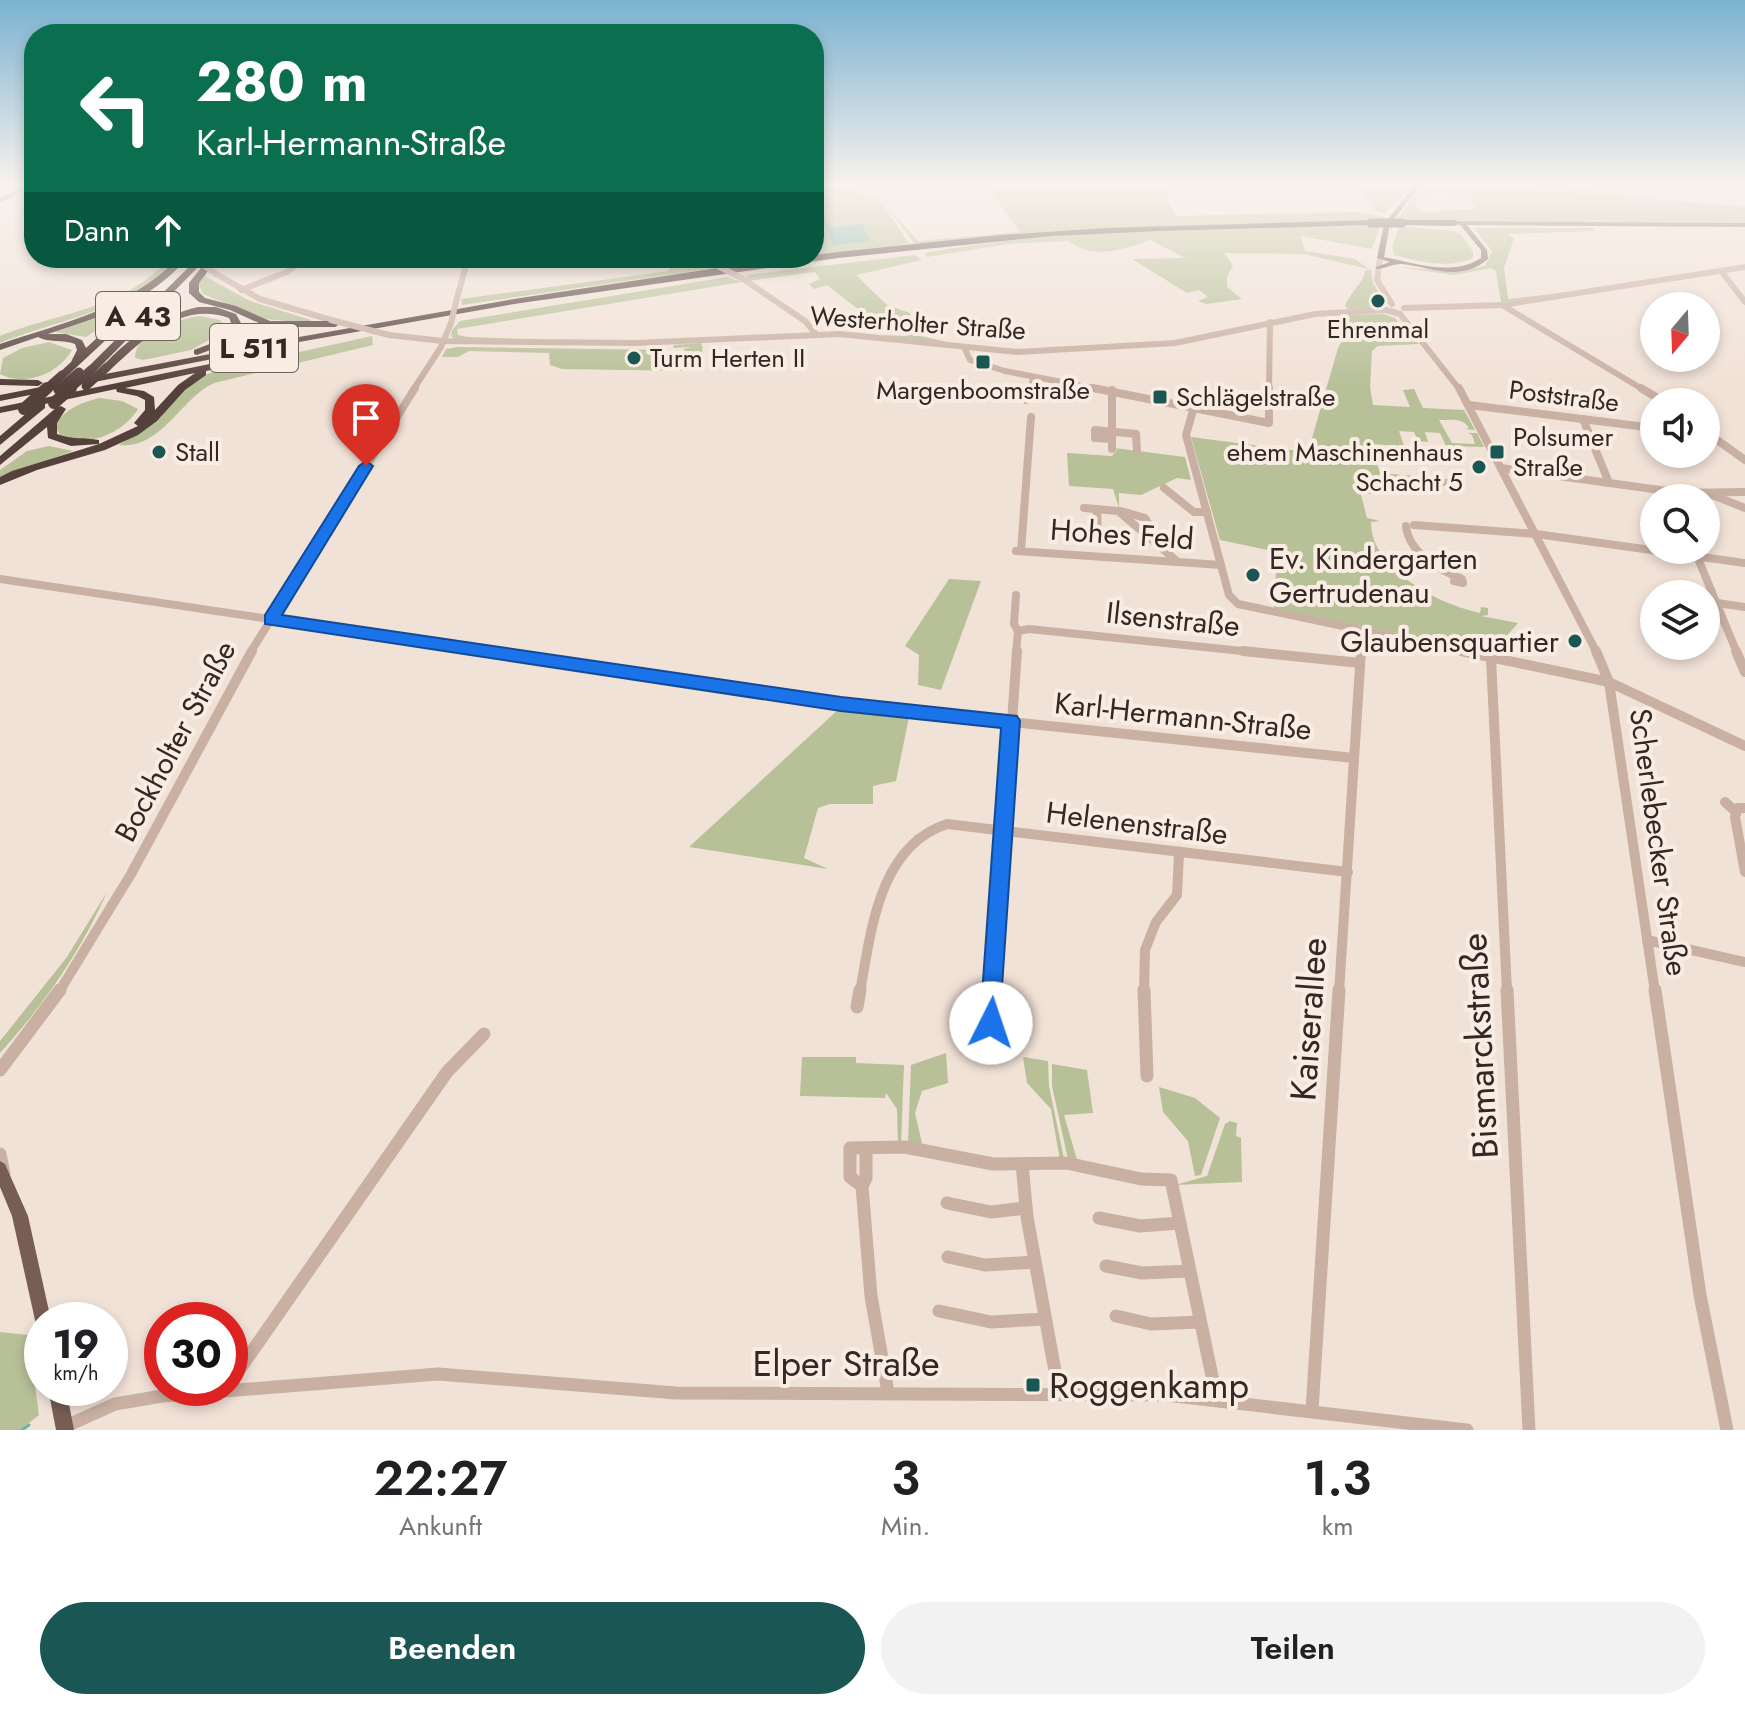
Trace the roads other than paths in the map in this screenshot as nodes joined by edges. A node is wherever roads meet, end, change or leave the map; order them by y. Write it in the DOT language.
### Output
graph roads {
  1 [pos="865,253"];
  2 [pos="894,253"];
  3 [pos="1381,253"];
  4 [pos="1478,253"];
  5 [pos="1484,253"];
  6 [pos="1380,256"];
  7 [pos="824,257"];
  8 [pos="1401,261"];
  9 [pos="824,262"];
  10 [pos="1745,267"];
  11 [pos="174,268"];
  12 [pos="183,268"];
  13 [pos="200,268"];
  14 [pos="202,268"];
  15 [pos="204,268"];
  16 [pos="208,268"];
  17 [pos="295,268"];
  18 [pos="465,268"];
  19 [pos="722,268"];
  20 [pos="744,268"];
  21 [pos="778,268"];
  22 [pos="1378,268"];
  23 [pos="1721,271"];
  24 [pos="166,276"];
  25 [pos="241,290"];
  26 [pos="510,302"];
  27 [pos="1745,302"];
  28 [pos="1502,305"];
  29 [pos="1389,307"];
  30 [pos="1402,311"];
  31 [pos="382,319"];
  32 [pos="1270,322"];
  33 [pos="400,326"];
  34 [pos="816,334"];
  35 [pos="443,341"];
  36 [pos="965,349"];
  37 [pos="0,350"];
  38 [pos="120,355"];
  39 [pos="182,356"];
  40 [pos="245,360"];
  41 [pos="76,369"];
  42 [pos="1034,377"];
  43 [pos="0,382"];
  44 [pos="46,383"];
  45 [pos="1641,388"];
  46 [pos="1112,390"];
  47 [pos="0,392"];
  48 [pos="85,393"];
  49 [pos="1026,400"];
  50 [pos="0,401"];
  51 [pos="1469,405"];
  52 [pos="57,406"];
  53 [pos="1194,407"];
  54 [pos="0,410"];
  55 [pos="1031,417"];
  56 [pos="1583,419"];
  57 [pos="1640,426"];
  58 [pos="0,430"];
  59 [pos="1111,435"];
  60 [pos="0,442"];
  61 [pos="1720,442"];
  62 [pos="1112,449"];
  63 [pos="0,450"];
  64 [pos="1137,451"];
  65 [pos="1745,460"];
  66 [pos="0,462"];
  67 [pos="1501,468"];
  68 [pos="0,481"];
  69 [pos="1609,483"];
  70 [pos="1640,486"];
  71 [pos="1164,488"];
  72 [pos="1745,492"];
  73 [pos="1720,493"];
  74 [pos="1720,498"];
  75 [pos="1084,508"];
  76 [pos="1745,508"];
  77 [pos="1097,509"];
  78 [pos="1207,512"];
  79 [pos="1098,533"];
  80 [pos="1536,534"];
  81 [pos="1640,548"];
  82 [pos="1720,559"];
  83 [pos="1178,562"];
  84 [pos="1745,563"];
  85 [pos="1221,565"];
  86 [pos="1455,577"];
  87 [pos="0,579"];
  88 [pos="1016,595"];
  89 [pos="1720,603"];
  90 [pos="1745,607"];
  91 [pos="1720,610"];
  92 [pos="271,619"];
  93 [pos="1018,631"];
  94 [pos="1362,631"];
  95 [pos="1491,658"];
  96 [pos="1360,663"];
  97 [pos="1745,671"];
  98 [pos="1609,682"];
  99 [pos="1011,721"];
  100 [pos="1745,746"];
  101 [pos="1354,758"];
  102 [pos="1725,802"];
  103 [pos="1740,810"];
  104 [pos="1004,831"];
  105 [pos="1179,853"];
  106 [pos="1348,872"];
  107 [pos="1745,872"];
  108 [pos="1647,940"];
  109 [pos="1745,962"];
  110 [pos="857,1007"];
  111 [pos="484,1034"];
  112 [pos="990,1041"];
  113 [pos="11,1058"];
  114 [pos="0,1070"];
  115 [pos="1147,1076"];
  116 [pos="0,1078"];
  117 [pos="0,1154"];
  118 [pos="1022,1164"];
  119 [pos="2,1173"];
  120 [pos="947,1203"];
  121 [pos="1026,1208"];
  122 [pos="1099,1218"];
  123 [pos="1180,1223"];
  124 [pos="948,1257"];
  125 [pos="1035,1262"];
  126 [pos="1106,1266"];
  127 [pos="1189,1271"];
  128 [pos="40,1302"];
  129 [pos="939,1311"];
  130 [pos="1116,1316"];
  131 [pos="1045,1319"];
  132 [pos="1200,1322"];
  133 [pos="248,1357"];
  134 [pos="248,1386"];
  135 [pos="888,1392"];
  136 [pos="1059,1393"];
  137 [pos="144,1400"];
  138 [pos="1217,1400"];
  139 [pos="60,1406"];
  140 [pos="1312,1410"];
  141 [pos="64,1429"];
  142 [pos="1467,1430"];
  143 [pos="1529,1430"];
  144 [pos="1727,1430"];
  1 -- 7 [label="highway, L 511"];
  2 -- 9 [label="highway, L 511"];
  3 -- 6 [label="main road"];
  4 -- 6 [label="main road"];
  5 -- 8 [label="main road"];
  6 -- 8 [label="main road"];
  6 -- 22 [label="street"];
  8 -- 22 [label="main road"];
  10 -- 23 [label="street, Westerholter Straße"];
  11 -- 24 [label="highway"];
  12 -- 41 [label="highway, A 43"];
  13 -- 52 [label="highway, A 43, bridge"];
  14 -- 38 [label="highway"];
  15 -- 31 [label="highway"];
  16 -- 25 [label="street, Westerholter Straße, bridge"];
  17 -- 25 [label="street"];
  18 -- 35 [label="street, Bockholter Straße, bridge"];
  19 -- 34 [label="street, bridge"];
  20 -- 26 [label="highway, L 511"];
  21 -- 33 [label="highway, L 511"];
  22 -- 29 [label="street"];
  23 -- 27 [label="street"];
  23 -- 28 [label="street, Westerholter Straße"];
  24 -- 37 [label="highway"];
  24 -- 41 [label="highway"];
  25 -- 35 [label="street, Westerholter Straße, bridge"];
  26 -- 31 [label="highway"];
  26 -- 50 [label="highway, L 511"];
  28 -- 30 [label="street, Westerholter Straße"];
  28 -- 45 [label="street"];
  29 -- 30 [label="street, Westerholter Straße"];
  29 -- 32 [label="street, Westerholter Straße"];
  30 -- 51 [label="street, Scherlebecker Straße"];
  31 -- 39 [label="highway"];
  32 -- 36 [label="street, Westerholter Straße"];
  32 -- 53 [label="street"];
  33 -- 40 [label="highway"];
  33 -- 50 [label="highway, L 511"];
  34 -- 35 [label="street, Westerholter Straße"];
  34 -- 36 [label="street, Westerholter Straße"];
  35 -- 92 [label="street, Bockholter Straße"];
  36 -- 42 [label="street"];
  37 -- 41 [label="highway"];
  38 -- 39 [label="highway"];
  38 -- 52 [label="highway, bridge"];
  39 -- 44 [label="highway"];
  40 -- 48 [label="highway"];
  40 -- 68 [label="highway"];
  41 -- 58 [label="highway, bridge"];
  41 -- 60 [label="highway, A 43, bridge"];
  42 -- 46 [label="street"];
  42 -- 49 [label="street"];
  43 -- 44 [label="highway"];
  44 -- 47 [label="highway"];
  46 -- 53 [label="street"];
  46 -- 59 [label="street"];
  48 -- 52 [label="highway"];
  48 -- 54 [label="highway"];
  51 -- 56 [label="street, Poststraße"];
  51 -- 67 [label="street, Scherlebecker Straße"];
  52 -- 63 [label="highway, A 43"];
  52 -- 66 [label="highway"];
  53 -- 78 [label="street"];
  55 -- 83 [label="street, Hohes Feld"];
  56 -- 57 [label="street, Poststraße"];
  56 -- 69 [label="street"];
  59 -- 62 [label="street"];
  59 -- 64 [label="street"];
  61 -- 65 [label="street"];
  67 -- 69 [label="street"];
  67 -- 80 [label="street, Scherlebecker Straße"];
  69 -- 70 [label="street"];
  71 -- 78 [label="street"];
  72 -- 73 [label="street"];
  74 -- 76 [label="street"];
  75 -- 77 [label="street"];
  77 -- 79 [label="street"];
  77 -- 83 [label="street"];
  78 -- 85 [label="street"];
  80 -- 81 [label="street"];
  80 -- 86 [label="street"];
  80 -- 98 [label="street, Scherlebecker Straße"];
  82 -- 84 [label="street"];
  83 -- 85 [label="street, Hohes Feld"];
  85 -- 94 [label="street"];
  87 -- 92 [label="street, Karl-Hermann-Straße"];
  88 -- 93 [label="street"];
  89 -- 90 [label="street"];
  91 -- 97 [label="street"];
  92 -- 99 [label="street, Karl-Hermann-Straße"];
  92 -- 113 [label="street, Bockholter Straße"];
  93 -- 96 [label="street, Ilsenstraße"];
  93 -- 99 [label="street"];
  94 -- 95 [label="street"];
  94 -- 96 [label="street, Kaiserallee"];
  95 -- 98 [label="street"];
  95 -- 143 [label="street, Bismarckstraße"];
  96 -- 101 [label="street, Kaiserallee"];
  98 -- 100 [label="street"];
  98 -- 108 [label="street, Scherlebecker Straße"];
  99 -- 101 [label="street, Karl-Hermann-Straße"];
  99 -- 104 [label="street"];
  101 -- 106 [label="street, Kaiserallee"];
  102 -- 103 [label="street"];
  103 -- 107 [label="street"];
  104 -- 105 [label="street, Helenenstraße"];
  104 -- 110 [label="street, Helenenstraße"];
  104 -- 112 [label="street"];
  105 -- 106 [label="street, Helenenstraße"];
  105 -- 115 [label="street"];
  106 -- 140 [label="street, Kaiserallee"];
  108 -- 109 [label="street"];
  108 -- 144 [label="street, Scherlebecker Straße"];
  111 -- 133 [label="street"];
  113 -- 114 [label="street, Bockholter Straße"];
  113 -- 116 [label="street"];
  117 -- 119 [label="street"];
  118 -- 121 [label="street"];
  118 -- 123 [label="street"];
  118 -- 135 [label="street"];
  119 -- 128 [label="main road"];
  120 -- 121 [label="street"];
  121 -- 125 [label="street"];
  122 -- 123 [label="street"];
  123 -- 127 [label="street"];
  124 -- 125 [label="street"];
  125 -- 131 [label="street"];
  126 -- 127 [label="street"];
  127 -- 132 [label="street"];
  129 -- 131 [label="street"];
  130 -- 132 [label="street"];
  131 -- 136 [label="street"];
  132 -- 138 [label="street"];
  134 -- 135 [label="street, Elper Straße"];
  135 -- 136 [label="street, Elper Straße"];
  136 -- 138 [label="street, Elper Straße"];
  137 -- 141 [label="street, Elper Straße"];
  138 -- 140 [label="street, Elper Straße"];
  139 -- 141 [label="main road"];
  140 -- 142 [label="street, Elper Straße"];
}
